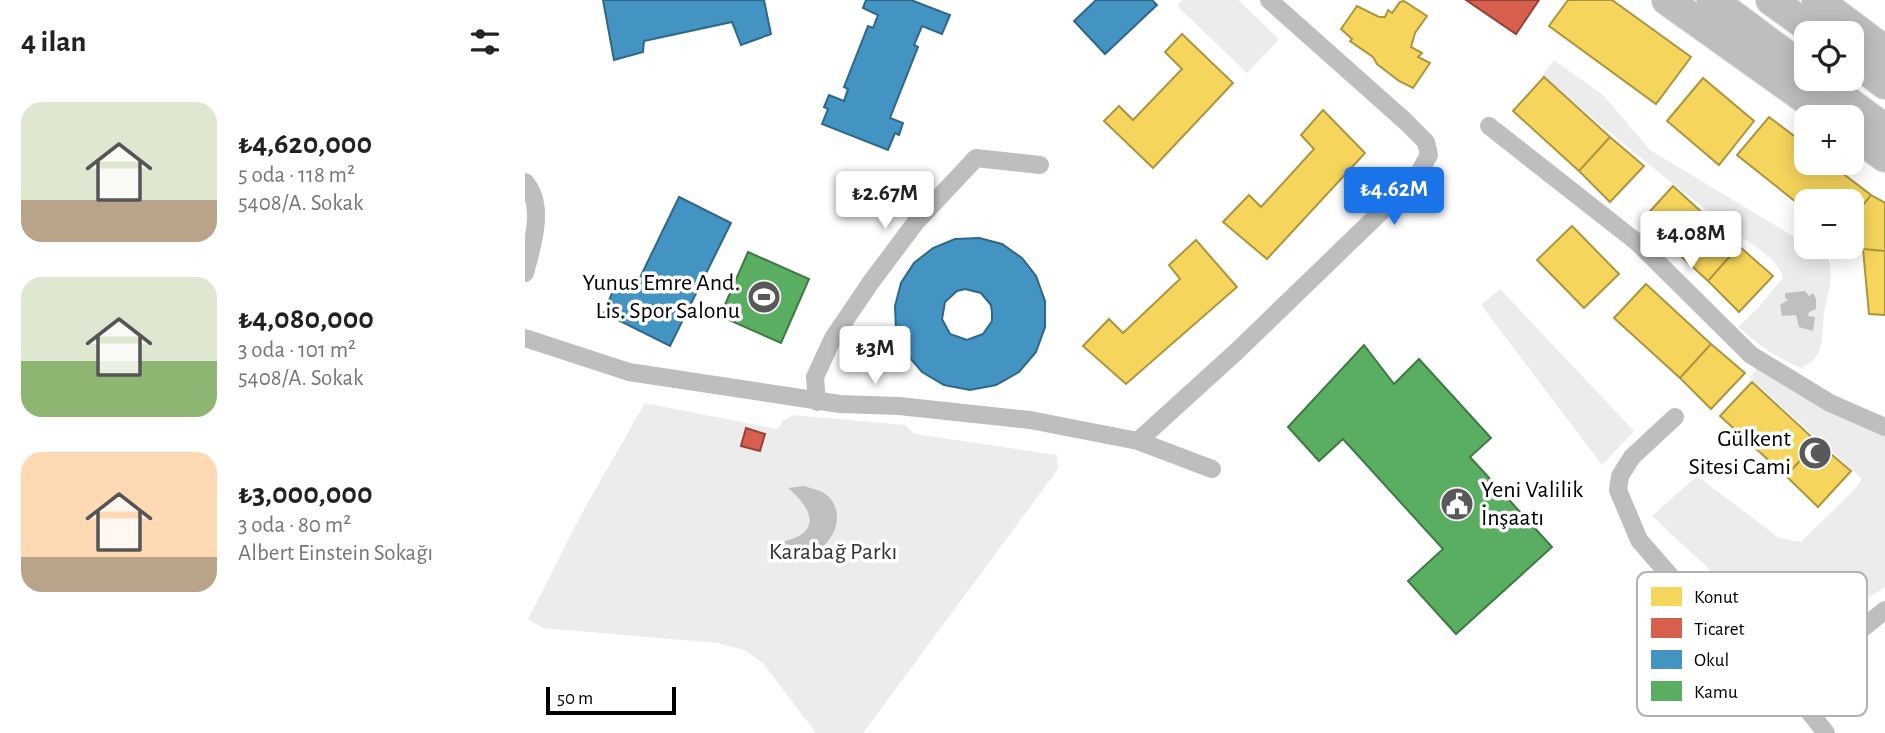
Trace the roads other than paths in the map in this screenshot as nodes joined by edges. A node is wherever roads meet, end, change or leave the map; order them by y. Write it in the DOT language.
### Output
graph roads {
  1 [pos="1269,0"];
  2 [pos="1667,0"];
  3 [pos="1712,0"];
  4 [pos="1771,0"];
  5 [pos="1817,0"];
  6 [pos="1800,21"];
  7 [pos="1885,51"];
  8 [pos="1794,61"];
  9 [pos="1864,68"];
  10 [pos="1885,83"];
  11 [pos="1833,91"];
  12 [pos="1814,105"];
  13 [pos="1489,126"];
  14 [pos="1885,129"];
  15 [pos="1864,142"];
  16 [pos="1885,157"];
  17 [pos="1041,164"];
  18 [pos="525,182"];
  19 [pos="525,273"];
  20 [pos="525,338"];
  21 [pos="817,401"];
  22 [pos="1675,417"];
  23 [pos="1885,427"];
  24 [pos="1138,441"];
  25 [pos="1212,468"];
  26 [pos="1667,572"];
  27 [pos="1885,610"];
  28 [pos="1867,625"];
  29 [pos="1813,716"];
  30 [pos="1826,733"];
  1 -- 24 [label="street"];
  2 -- 12 [label="highway"];
  3 -- 8 [label="highway"];
  4 -- 6 [label="highway"];
  5 -- 7 [label="highway"];
  9 -- 10 [label="highway"];
  11 -- 14 [label="highway"];
  13 -- 23 [label="street"];
  15 -- 16 [label="highway"];
  17 -- 21 [label="street"];
  18 -- 19 [label="street"];
  20 -- 21 [label="street"];
  21 -- 24 [label="street"];
  22 -- 26 [label="street"];
  24 -- 25 [label="street"];
  27 -- 28 [label="street"];
  29 -- 30 [label="street"];
}
